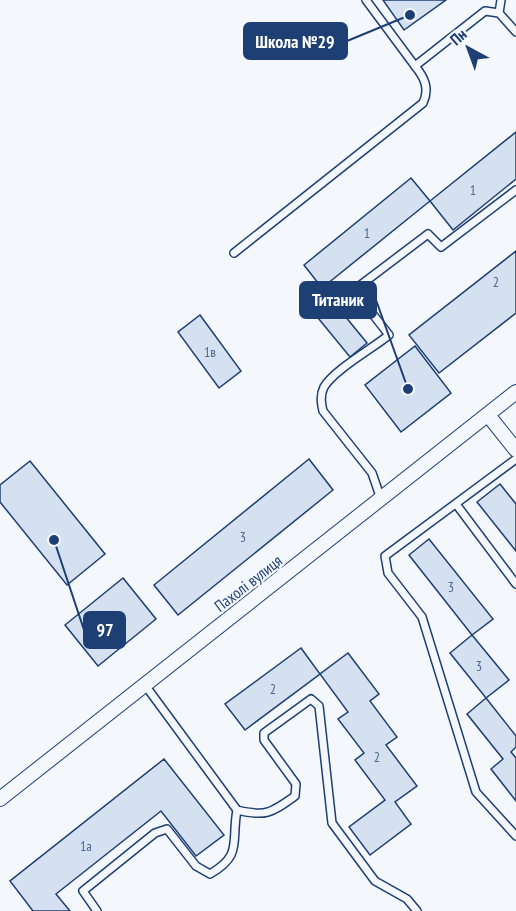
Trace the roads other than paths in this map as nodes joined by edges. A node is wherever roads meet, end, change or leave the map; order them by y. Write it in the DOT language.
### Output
graph roads {
  1 [pos="366,0"];
  2 [pos="501,0"];
  3 [pos="499,13"];
  4 [pos="516,32"];
  5 [pos="414,66"];
  6 [pos="516,190"];
  7 [pos="234,253"];
  8 [pos="516,392"];
  9 [pos="488,415"];
  10 [pos="516,450"];
  11 [pos="516,459"];
  12 [pos="381,499"];
  13 [pos="456,504"];
  14 [pos="516,584"];
  15 [pos="145,686"];
  16 [pos="0,799"];
  17 [pos="237,810"];
  18 [pos="516,836"];
  19 [pos="97,911"];
  20 [pos="417,911"];
  1 -- 5 [label="lane"];
  2 -- 3 [label="lane"];
  3 -- 4 [label="lane"];
  3 -- 5 [label="lane"];
  5 -- 7 [label="lane"];
  6 -- 12 [label="lane"];
  8 -- 9 [label="street, Пахолі вулиця"];
  9 -- 10 [label="street"];
  9 -- 12 [label="street, Пахолі вулиця"];
  11 -- 13 [label="lane"];
  12 -- 15 [label="street, Пахолі вулиця"];
  13 -- 14 [label="lane"];
  13 -- 18 [label="lane"];
  15 -- 16 [label="street, Пахолі вулиця"];
  15 -- 17 [label="lane"];
  17 -- 19 [label="lane"];
  17 -- 20 [label="lane"];
}
